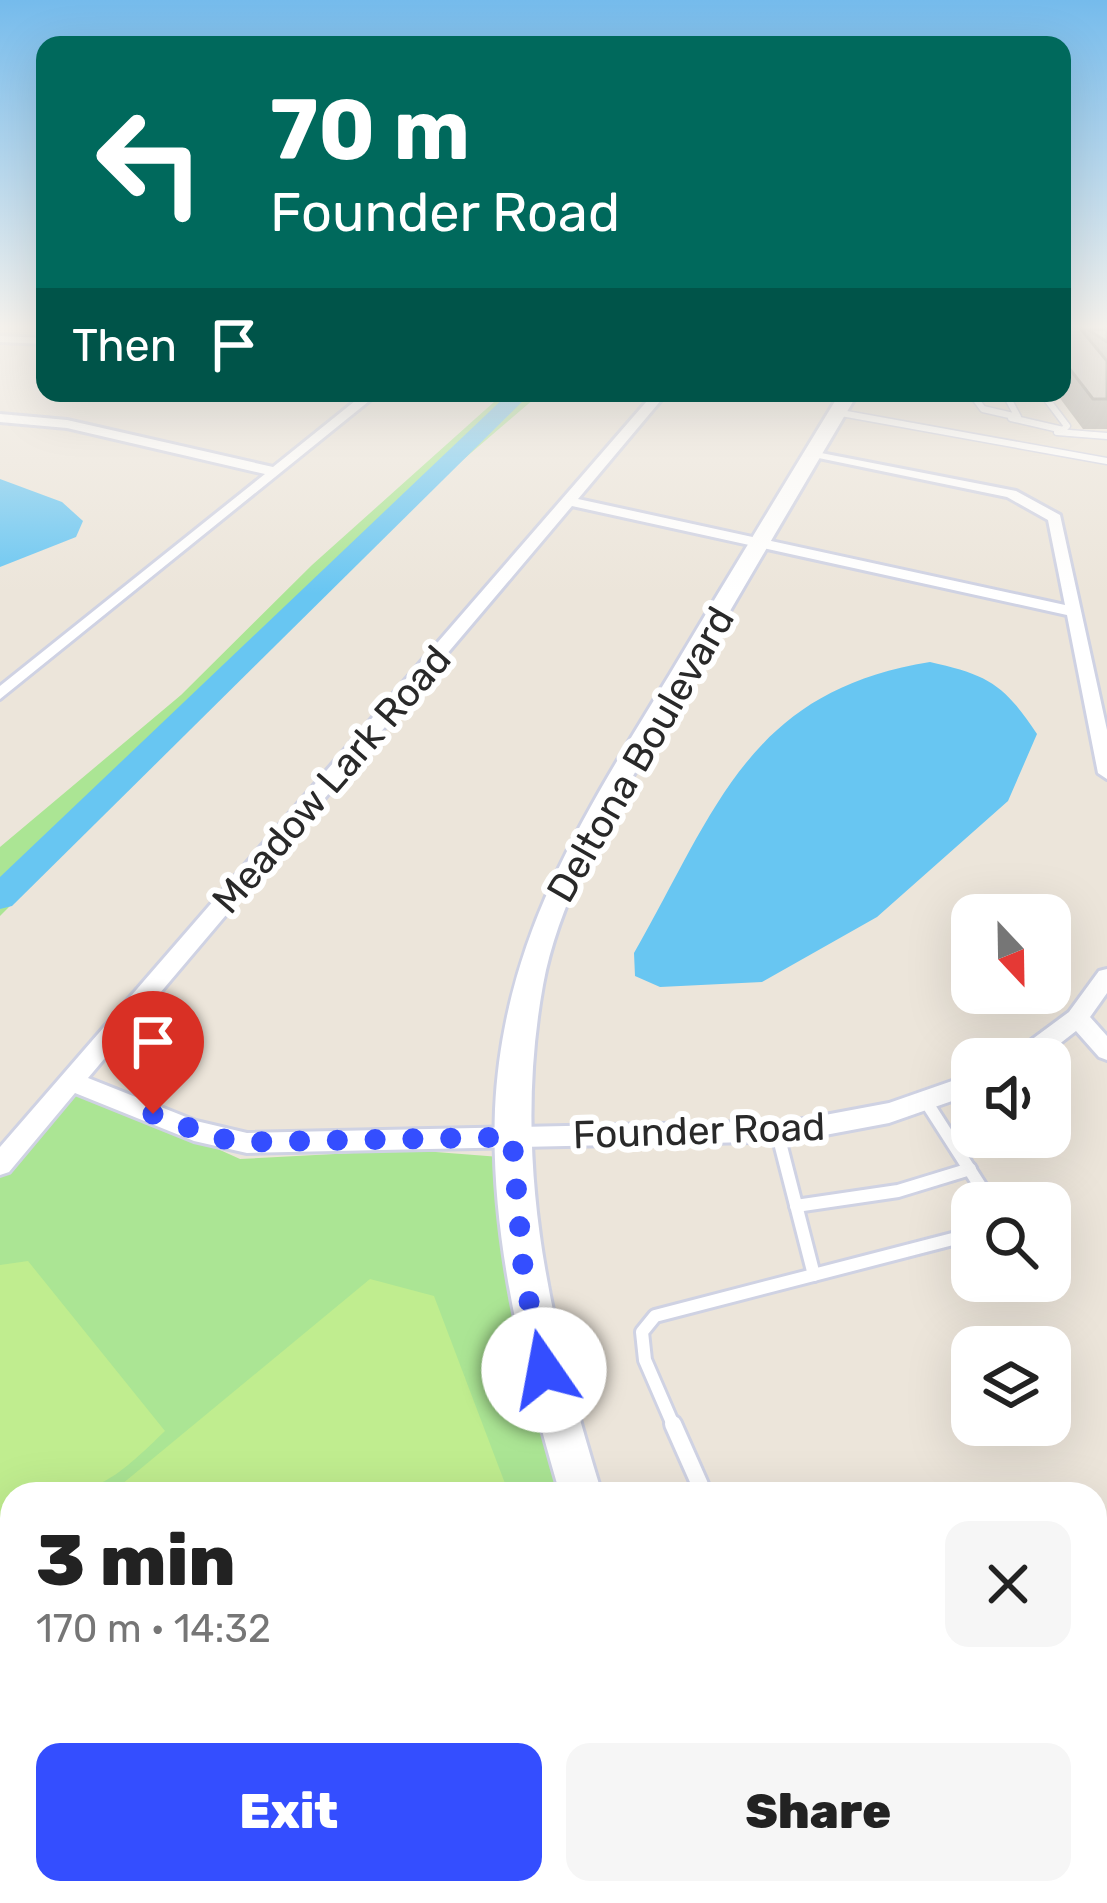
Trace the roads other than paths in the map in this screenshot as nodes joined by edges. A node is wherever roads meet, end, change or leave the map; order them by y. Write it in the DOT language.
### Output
graph roads {
  1 [pos="339,416"];
  2 [pos="642,416"];
  3 [pos="838,416"];
  4 [pos="903,416"];
  5 [pos="1004,416"];
  6 [pos="1018,416"];
  7 [pos="1059,416"];
  8 [pos="0,418"];
  9 [pos="1011,418"];
  10 [pos="1056,432"];
  11 [pos="1107,436"];
  12 [pos="816,456"];
  13 [pos="1107,461"];
  14 [pos="275,472"];
  15 [pos="569,501"];
  16 [pos="762,544"];
  17 [pos="1076,612"];
  18 [pos="0,694"];
  19 [pos="1107,773"];
  20 [pos="1107,977"];
  21 [pos="1077,1018"];
  22 [pos="1051,1038"];
  23 [pos="1107,1052"];
  24 [pos="72,1081"];
  25 [pos="951,1091"];
  26 [pos="925,1100"];
  27 [pos="777,1131"];
  28 [pos="512,1137"];
  29 [pos="0,1164"];
  30 [pos="970,1169"];
  31 [pos="978,1182"];
  32 [pos="796,1206"];
  33 [pos="951,1239"];
  34 [pos="814,1275"];
  35 [pos="577,1482"];
  36 [pos="699,1482"];
  1 -- 14 [label="street"];
  2 -- 15 [label="street, Meadow Lark Road"];
  3 -- 12 [label="main road, Deltona Boulevard"];
  4 -- 13 [label="lane"];
  5 -- 9 [label="lane"];
  6 -- 9 [label="lane"];
  7 -- 10 [label="lane"];
  8 -- 14 [label="street"];
  9 -- 10 [label="lane"];
  10 -- 11 [label="lane"];
  12 -- 16 [label="main road, Deltona Boulevard"];
  12 -- 17 [label="street"];
  14 -- 18 [label="street"];
  15 -- 16 [label="street"];
  15 -- 24 [label="street, Meadow Lark Road"];
  16 -- 17 [label="street"];
  16 -- 28 [label="main road, Deltona Boulevard"];
  17 -- 19 [label="street"];
  20 -- 21 [label="street"];
  21 -- 22 [label="street"];
  21 -- 23 [label="street"];
  24 -- 28 [label="street, Founder Road"];
  24 -- 29 [label="street, Meadow Lark Road"];
  25 -- 26 [label="street, Founder Road"];
  26 -- 27 [label="street, Founder Road"];
  26 -- 30 [label="lane"];
  27 -- 28 [label="street, Founder Road"];
  27 -- 32 [label="lane"];
  28 -- 35 [label="main road, Deltona Boulevard"];
  30 -- 31 [label="lane"];
  30 -- 32 [label="lane"];
  32 -- 34 [label="lane"];
  33 -- 34 [label="lane"];
  34 -- 36 [label="lane"];
}
